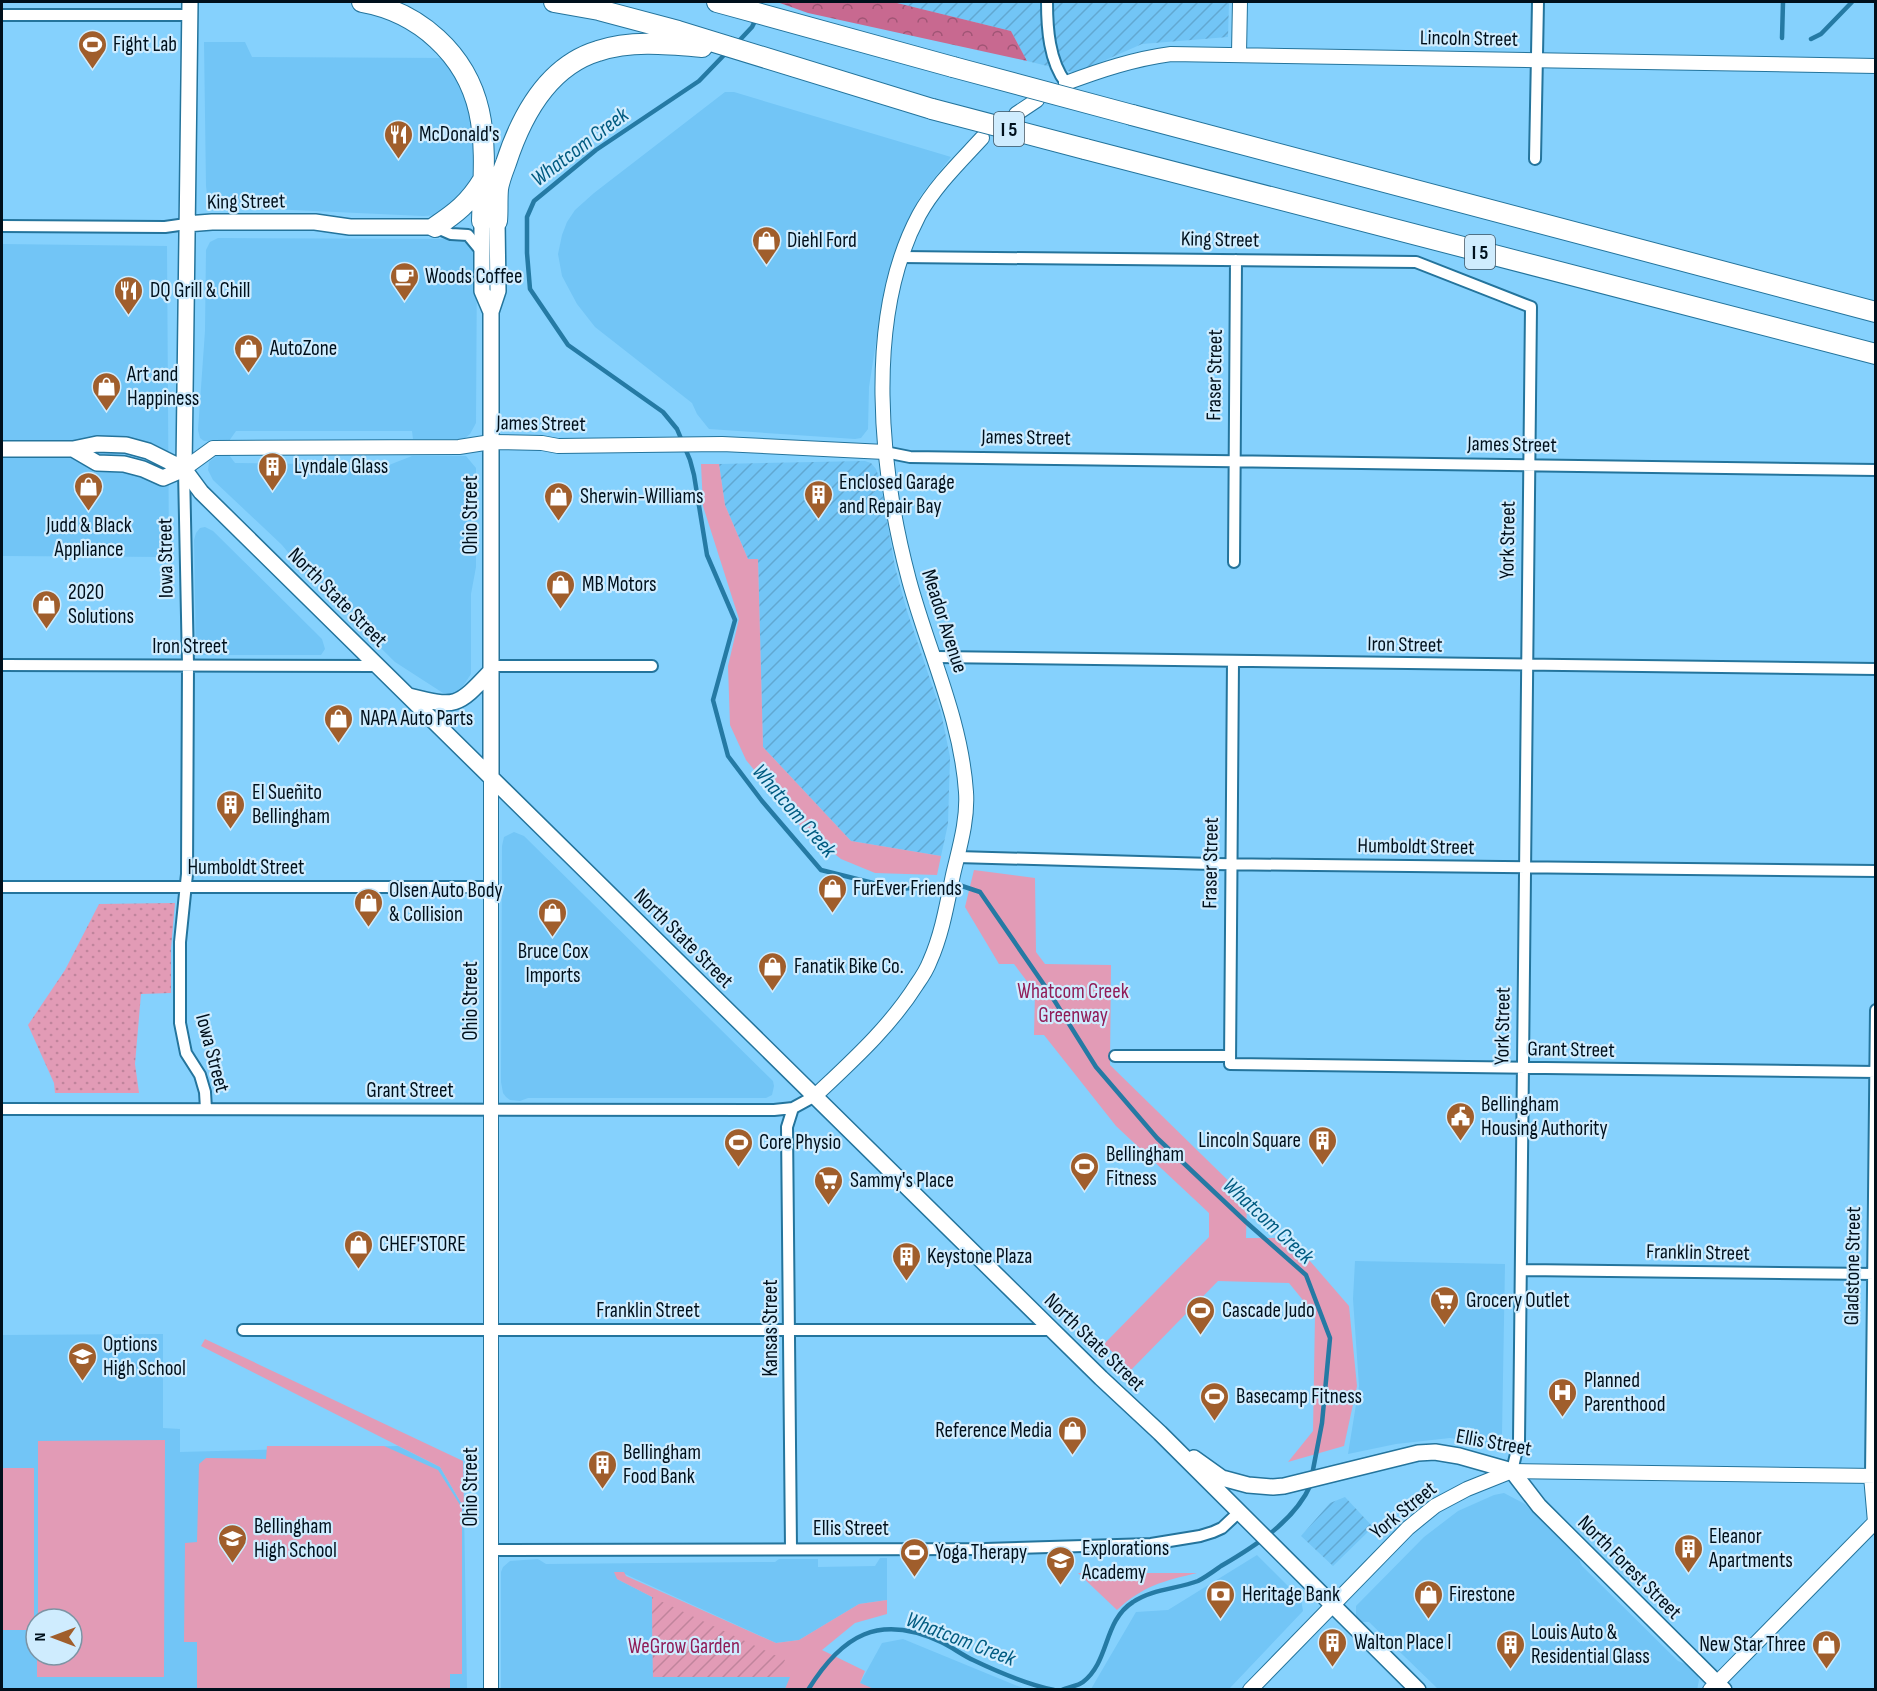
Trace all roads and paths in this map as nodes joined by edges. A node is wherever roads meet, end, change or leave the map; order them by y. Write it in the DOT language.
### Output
graph roads {
  1 [pos="362,2"];
  2 [pos="554,2"];
  3 [pos="717,2"];
  4 [pos="751,2"];
  5 [pos="1047,2"];
  6 [pos="1240,2"];
  7 [pos="1538,2"];
  8 [pos="190,8"];
  9 [pos="2,15"];
  10 [pos="819,30"];
  11 [pos="675,38"];
  12 [pos="1239,53"];
  13 [pos="1537,61"];
  14 [pos="1875,66"];
  15 [pos="1066,83"];
  16 [pos="1037,100"];
  17 [pos="1016,114"];
  18 [pos="982,138"];
  19 [pos="1535,159"];
  20 [pos="483,180"];
  21 [pos="490,221"];
  22 [pos="186,224"];
  23 [pos="2,226"];
  24 [pos="435,227"];
  25 [pos="482,252"];
  26 [pos="901,257"];
  27 [pos="1236,260"];
  28 [pos="1531,307"];
  29 [pos="491,312"];
  30 [pos="1875,312"];
  31 [pos="1875,354"];
  32 [pos="491,442"];
  33 [pos="2,449"];
  34 [pos="885,452"];
  35 [pos="1235,461"];
  36 [pos="1529,465"];
  37 [pos="184,469"];
  38 [pos="1875,470"];
  39 [pos="1234,562"];
  40 [pos="935,657"];
  41 [pos="1233,661"];
  42 [pos="2,665"];
  43 [pos="188,665"];
  44 [pos="1527,665"];
  45 [pos="378,666"];
  46 [pos="652,666"];
  47 [pos="491,668"];
  48 [pos="1875,669"];
  49 [pos="408,696"];
  50 [pos="491,777"];
  51 [pos="957,857"];
  52 [pos="1231,864"];
  53 [pos="1525,867"];
  54 [pos="1875,871"];
  55 [pos="491,886"];
  56 [pos="2,887"];
  57 [pos="187,887"];
  58 [pos="1875,1010"];
  59 [pos="1114,1056"];
  60 [pos="1230,1060"];
  61 [pos="1523,1068"];
  62 [pos="1875,1072"];
  63 [pos="815,1096"];
  64 [pos="793,1108"];
  65 [pos="2,1109"];
  66 [pos="206,1109"];
  67 [pos="491,1109"];
  68 [pos="1521,1270"];
  69 [pos="1874,1274"];
  70 [pos="243,1330"];
  71 [pos="491,1330"];
  72 [pos="789,1330"];
  73 [pos="1053,1330"];
  74 [pos="1160,1433"];
  75 [pos="1512,1471"];
  76 [pos="1873,1476"];
  77 [pos="1239,1514"];
  78 [pos="1875,1523"];
  79 [pos="791,1549"];
  80 [pos="491,1550"];
  81 [pos="1333,1606"];
  82 [pos="1717,1687"];
  83 [pos="491,1689"];
  84 [pos="1250,1689"];
  85 [pos="1418,1689"];
  1 -- 20 [label="highway"];
  2 -- 11 [label="highway"];
  3 -- 10 [label="highway, I 5"];
  4 -- 10 [label="highway"];
  5 -- 15 [label="street"];
  6 -- 12 [label="street"];
  7 -- 13 [label="street"];
  8 -- 9 [label="street"];
  8 -- 22 [label="main road, Iowa Street"];
  10 -- 30 [label="highway, I 5, bridge"];
  11 -- 21 [label="highway"];
  11 -- 31 [label="highway, I 5, bridge"];
  12 -- 13 [label="street, Lincoln Street"];
  12 -- 15 [label="street, Lincoln Street"];
  13 -- 14 [label="street, Lincoln Street"];
  13 -- 19 [label="street"];
  16 -- 17 [label="street"];
  18 -- 26 [label="street, Meador Avenue"];
  20 -- 21 [label="highway"];
  20 -- 24 [label="highway"];
  21 -- 25 [label="main road, Ohio Street"];
  21 -- 29 [label="main road, Ohio Street"];
  22 -- 23 [label="street, King Street"];
  22 -- 24 [label="main road, King Street"];
  22 -- 37 [label="main road, Iowa Street"];
  24 -- 25 [label="street, King Street"];
  25 -- 29 [label="main road, Ohio Street"];
  26 -- 27 [label="street, King Street"];
  26 -- 34 [label="street, Meador Avenue"];
  27 -- 28 [label="street, King Street"];
  27 -- 35 [label="street, Fraser Street"];
  28 -- 36 [label="street, York Street"];
  29 -- 32 [label="main road, Ohio Street"];
  32 -- 34 [label="street, James Street"];
  32 -- 37 [label="street, James Street"];
  32 -- 47 [label="main road, Ohio Street"];
  33 -- 37 [label="main road, James Street"];
  34 -- 35 [label="street, James Street"];
  34 -- 40 [label="street, Meador Avenue"];
  35 -- 36 [label="street, James Street"];
  35 -- 39 [label="street, Fraser Street"];
  36 -- 38 [label="street, James Street"];
  36 -- 44 [label="street, York Street"];
  37 -- 43 [label="street, Iowa Street"];
  37 -- 45 [label="main road, North State Street"];
  40 -- 41 [label="street, Iron Street"];
  40 -- 51 [label="street, Meador Avenue"];
  41 -- 44 [label="street, Iron Street"];
  41 -- 52 [label="street, Fraser Street"];
  42 -- 43 [label="street, Iron Street"];
  43 -- 45 [label="street, Iron Street"];
  43 -- 57 [label="street, Iowa Street"];
  44 -- 48 [label="street, Iron Street"];
  44 -- 53 [label="street, York Street"];
  45 -- 49 [label="main road, North State Street"];
  46 -- 47 [label="street"];
  47 -- 49 [label="main road"];
  47 -- 50 [label="main road, Ohio Street"];
  49 -- 50 [label="main road, North State Street"];
  50 -- 55 [label="street, Ohio Street"];
  50 -- 63 [label="main road, North State Street"];
  51 -- 52 [label="street, Humboldt Street"];
  51 -- 63 [label="street, Meador Avenue"];
  52 -- 53 [label="street, Humboldt Street"];
  52 -- 60 [label="street, Fraser Street"];
  53 -- 54 [label="street, Humboldt Street"];
  53 -- 61 [label="street, York Street"];
  55 -- 57 [label="street, Humboldt Street"];
  55 -- 67 [label="street, Ohio Street"];
  56 -- 57 [label="street, Humboldt Street"];
  57 -- 66 [label="street, Iowa Street"];
  58 -- 62 [label="street, Gladstone Street"];
  59 -- 60 [label="street, Grant Street"];
  60 -- 61 [label="street, Grant Street"];
  61 -- 62 [label="street, Grant Street"];
  61 -- 68 [label="street, York Street"];
  62 -- 69 [label="street, Gladstone Street"];
  63 -- 64 [label="street, Grant Street"];
  63 -- 73 [label="main road, North State Street"];
  64 -- 67 [label="street, Grant Street"];
  64 -- 72 [label="street, Kansas Street"];
  65 -- 66 [label="street, Grant Street"];
  66 -- 67 [label="street, Grant Street"];
  67 -- 71 [label="street, Ohio Street"];
  68 -- 69 [label="street, Franklin Street"];
  68 -- 75 [label="street, York Street"];
  69 -- 76 [label="street, Gladstone Street"];
  70 -- 71 [label="street, Franklin Street"];
  71 -- 72 [label="street, Franklin Street"];
  71 -- 80 [label="street, Ohio Street"];
  72 -- 73 [label="street, Franklin Street"];
  72 -- 79 [label="street, Kansas Street"];
  73 -- 74 [label="main road, North State Street"];
  74 -- 75 [label="main road, Ellis Street"];
  74 -- 77 [label="main road"];
  75 -- 76 [label="street, Ellis Street"];
  75 -- 81 [label="street, York Street"];
  75 -- 82 [label="main road, North Forest Street"];
  76 -- 78 [label="street, Gladstone Street"];
  77 -- 79 [label="street, Ellis Street"];
  77 -- 81 [label="main road"];
  78 -- 82 [label="street"];
  79 -- 80 [label="street, Ellis Street"];
  80 -- 83 [label="street, Ohio Street"];
  81 -- 84 [label="street, York Street"];
  81 -- 85 [label="main road"];
}
